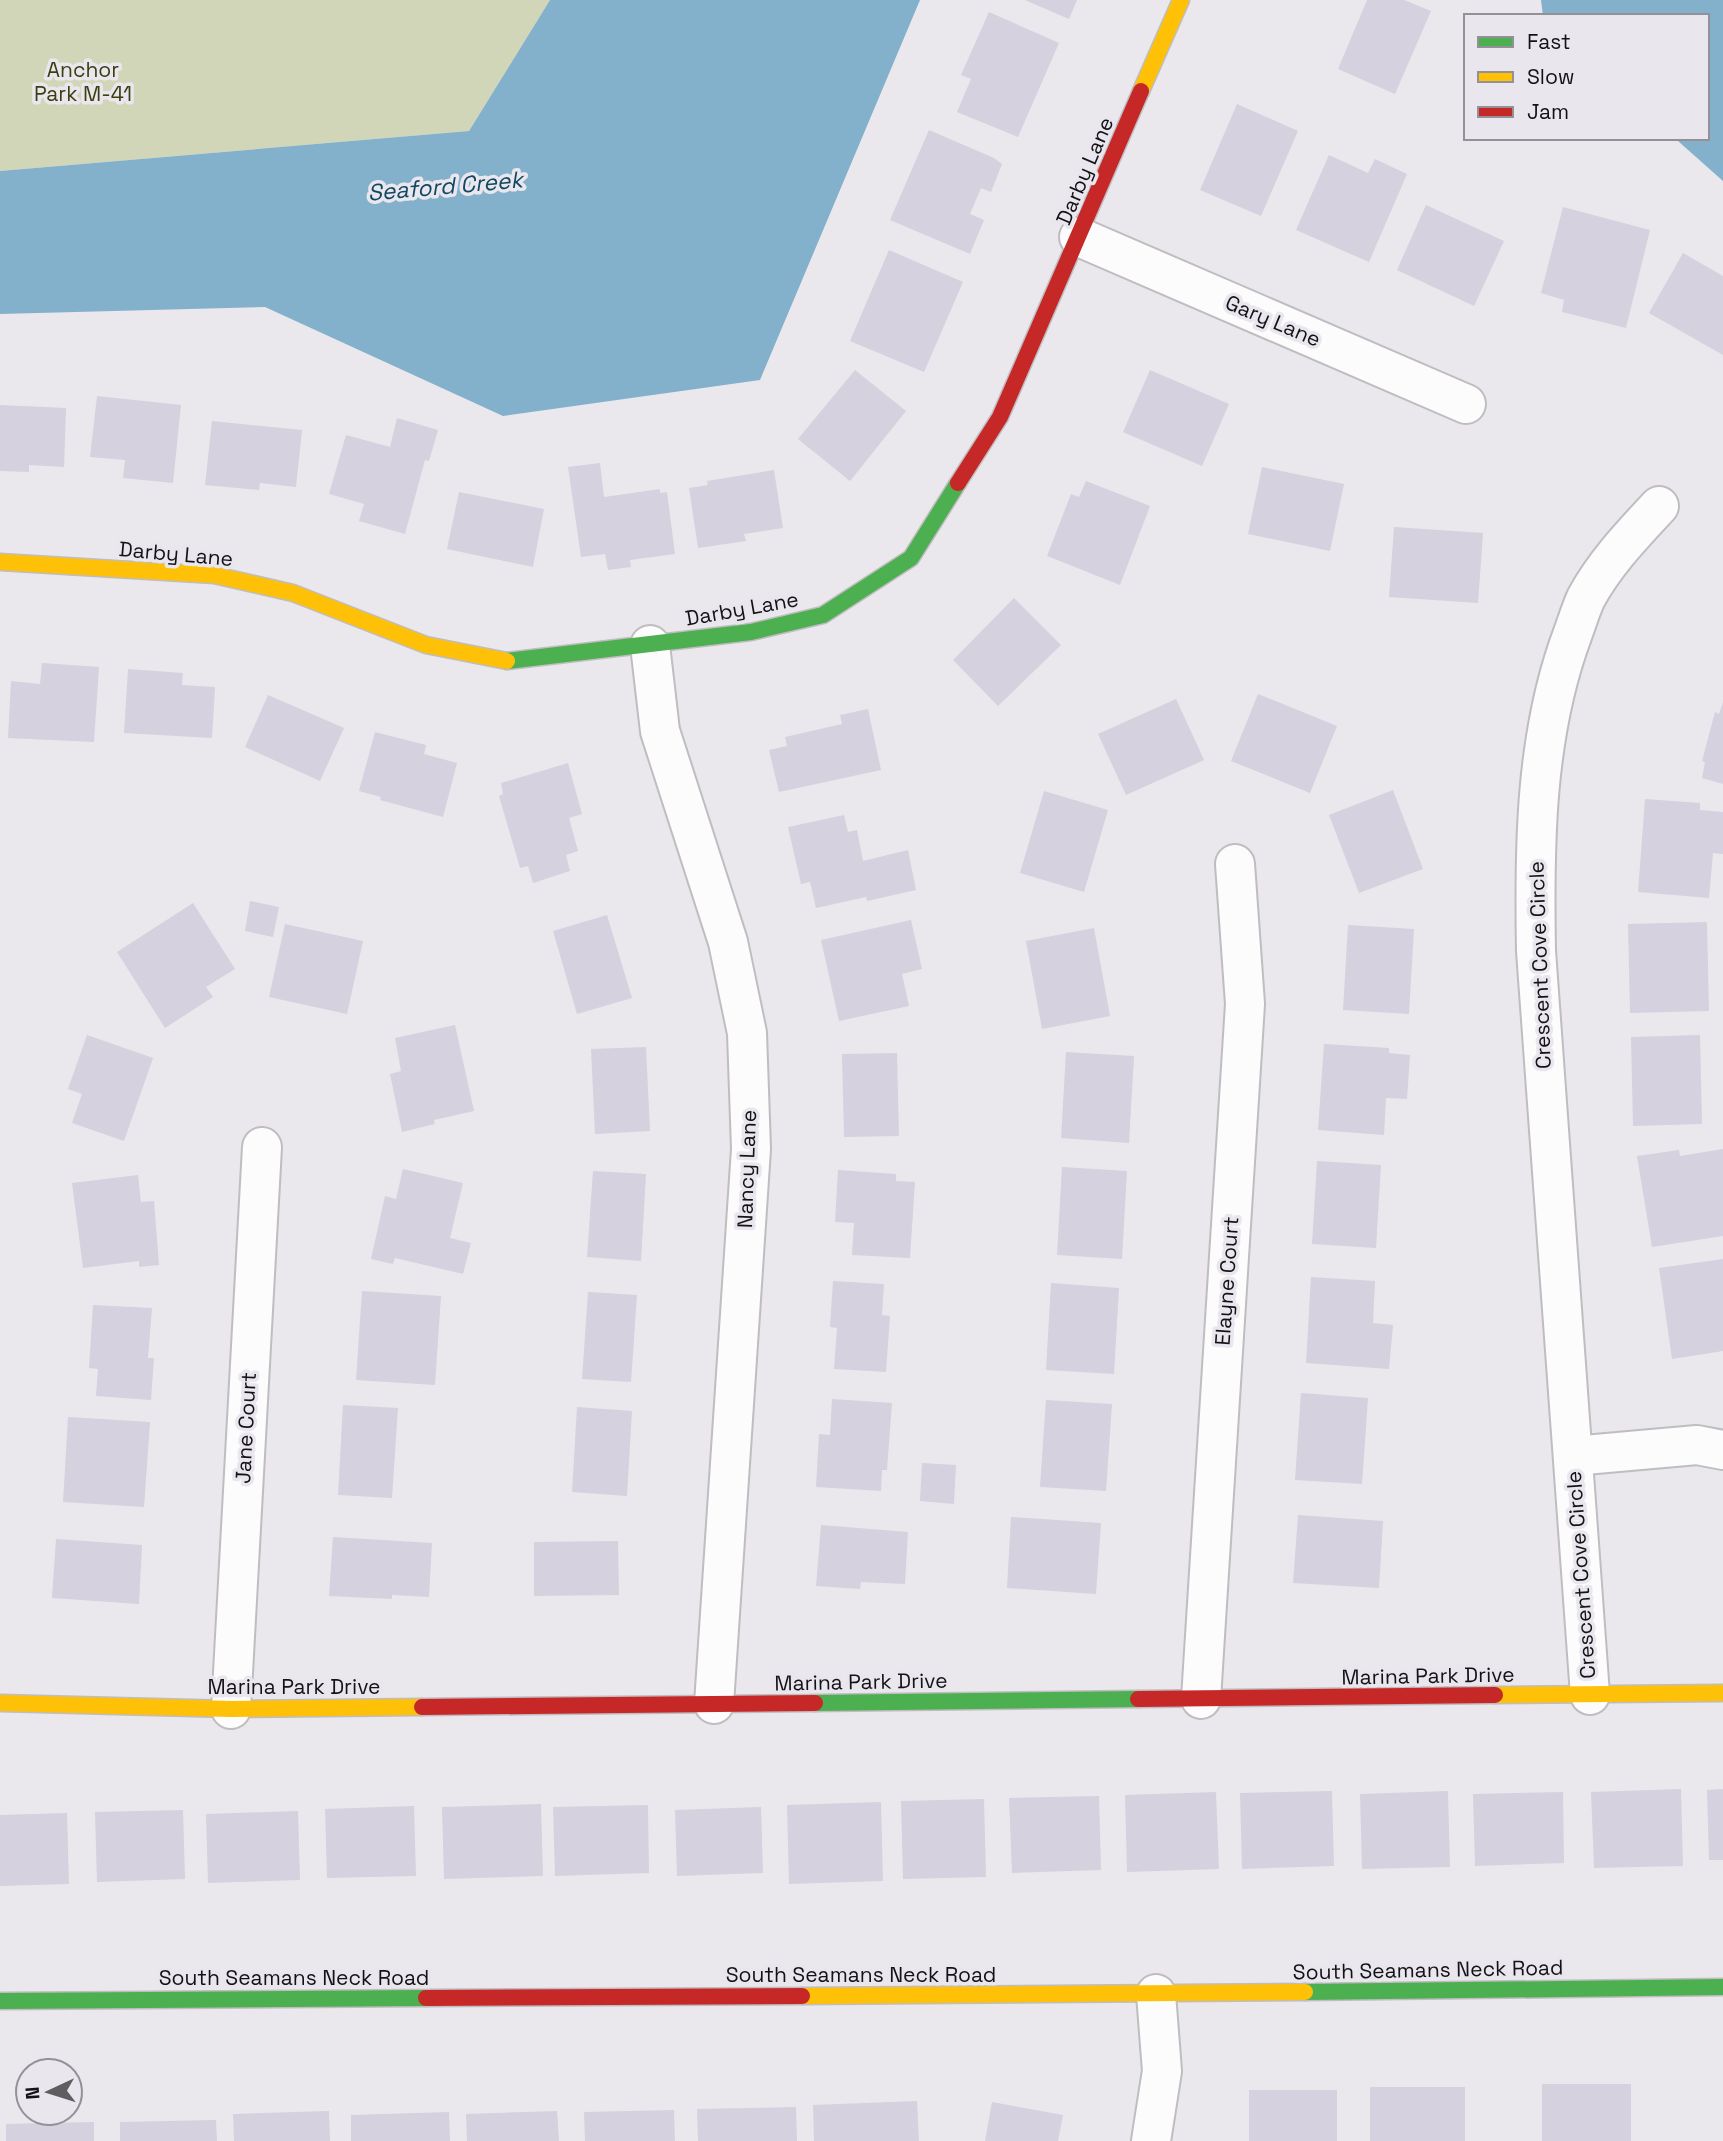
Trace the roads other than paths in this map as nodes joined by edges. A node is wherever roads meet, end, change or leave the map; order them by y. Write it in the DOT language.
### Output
graph roads {
  1 [pos="1181,0"];
  2 [pos="1079,237"];
  3 [pos="1466,404"];
  4 [pos="1658,506"];
  5 [pos="0,562"];
  6 [pos="650,645"];
  7 [pos="1235,864"];
  8 [pos="262,1147"];
  9 [pos="1723,1450"];
  10 [pos="1573,1455"];
  11 [pos="1723,1693"];
  12 [pos="1590,1695"];
  13 [pos="1201,1699"];
  14 [pos="0,1703"];
  15 [pos="714,1704"];
  16 [pos="231,1709"];
  17 [pos="1723,1987"];
  18 [pos="1156,1994"];
  19 [pos="0,2001"];
  20 [pos="1151,2141"];
  1 -- 2 [label="street, Darby Lane"];
  2 -- 3 [label="street, Gary Lane"];
  2 -- 6 [label="street, Darby Lane"];
  4 -- 10 [label="street, Crescent Cove Circle"];
  5 -- 6 [label="street, Darby Lane"];
  6 -- 15 [label="street, Nancy Lane"];
  7 -- 13 [label="street, Elayne Court"];
  8 -- 16 [label="street, Jane Court"];
  9 -- 10 [label="street, Crescent Cove Circle"];
  10 -- 12 [label="street, Crescent Cove Circle"];
  11 -- 12 [label="street, Marina Park Drive"];
  12 -- 13 [label="street, Marina Park Drive"];
  13 -- 15 [label="street, Marina Park Drive"];
  14 -- 16 [label="street, Marina Park Drive"];
  15 -- 16 [label="street, Marina Park Drive"];
  17 -- 18 [label="street, South Seamans Neck Road"];
  18 -- 19 [label="street, South Seamans Neck Road"];
  18 -- 20 [label="street"];
}
